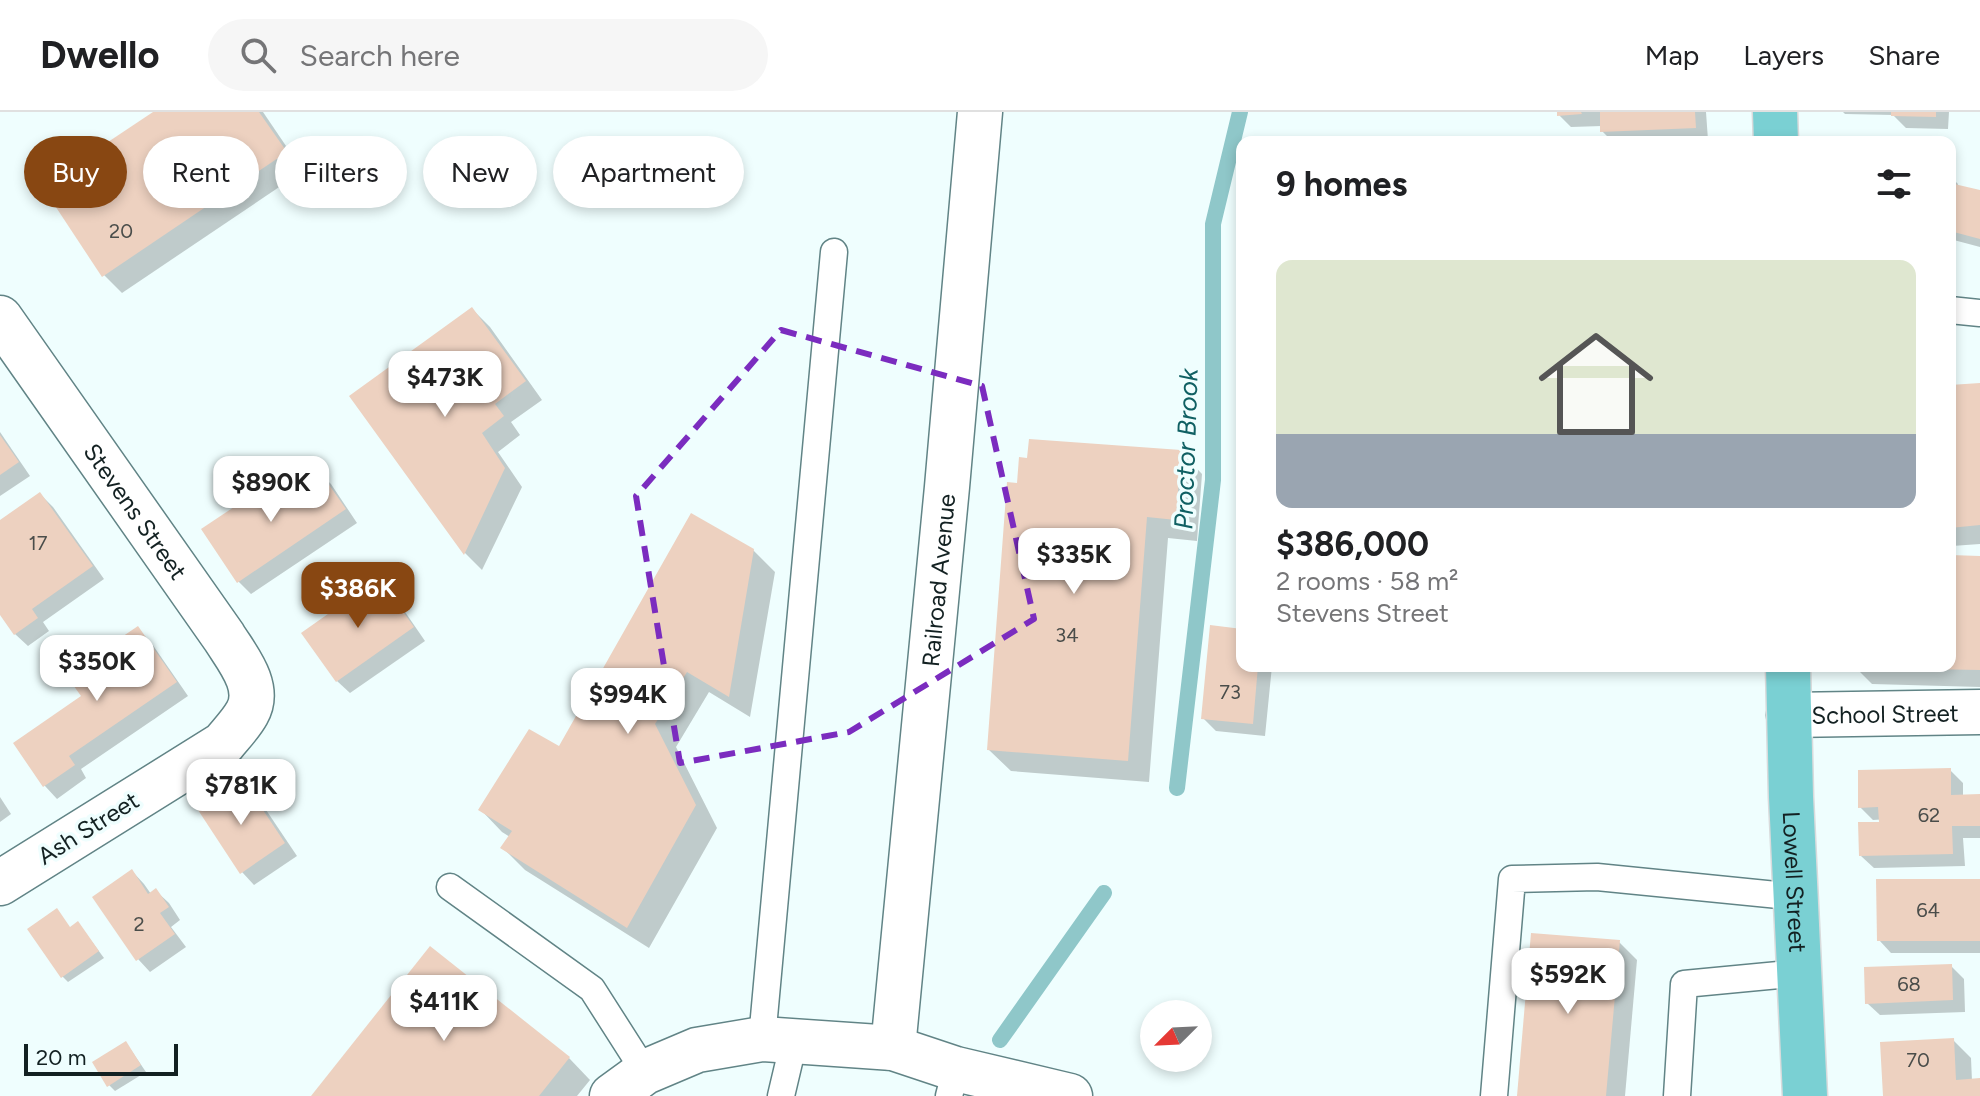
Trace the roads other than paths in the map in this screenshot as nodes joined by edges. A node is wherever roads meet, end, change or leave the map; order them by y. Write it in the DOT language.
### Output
graph roads {
  1 [pos="980,112"];
  2 [pos="1775,112"];
  3 [pos="1776,136"];
  4 [pos="834,252"];
  5 [pos="1956,311"];
  6 [pos="1980,313"];
  7 [pos="0,318"];
  8 [pos="1788,672"];
  9 [pos="248,712"];
  10 [pos="1980,712"];
  11 [pos="1789,715"];
  12 [pos="0,883"];
  13 [pos="450,887"];
  14 [pos="1797,897"];
  15 [pos="1800,973"];
  16 [pos="778,1040"];
  17 [pos="893,1048"];
  18 [pos="952,1082"];
  19 [pos="632,1088"];
  20 [pos="781,1096"];
  21 [pos="1070,1096"];
  22 [pos="1494,1096"];
  23 [pos="1677,1096"];
  24 [pos="1805,1096"];
  1 -- 17 [label="street, Railroad Avenue"];
  2 -- 3 [label="main road"];
  4 -- 16 [label="lane"];
  5 -- 6 [label="lane"];
  7 -- 9 [label="street, Stevens Street"];
  8 -- 11 [label="main road, Lowell Street"];
  9 -- 12 [label="street, Ash Street"];
  10 -- 11 [label="street, School Street"];
  11 -- 14 [label="main road, Lowell Street"];
  13 -- 19 [label="lane"];
  14 -- 15 [label="main road, Lowell Street"];
  14 -- 22 [label="lane"];
  15 -- 23 [label="lane"];
  15 -- 24 [label="main road, Lowell Street"];
  16 -- 17 [label="street"];
  16 -- 19 [label="street"];
  16 -- 20 [label="lane"];
  17 -- 18 [label="street"];
  18 -- 21 [label="street"];
}
